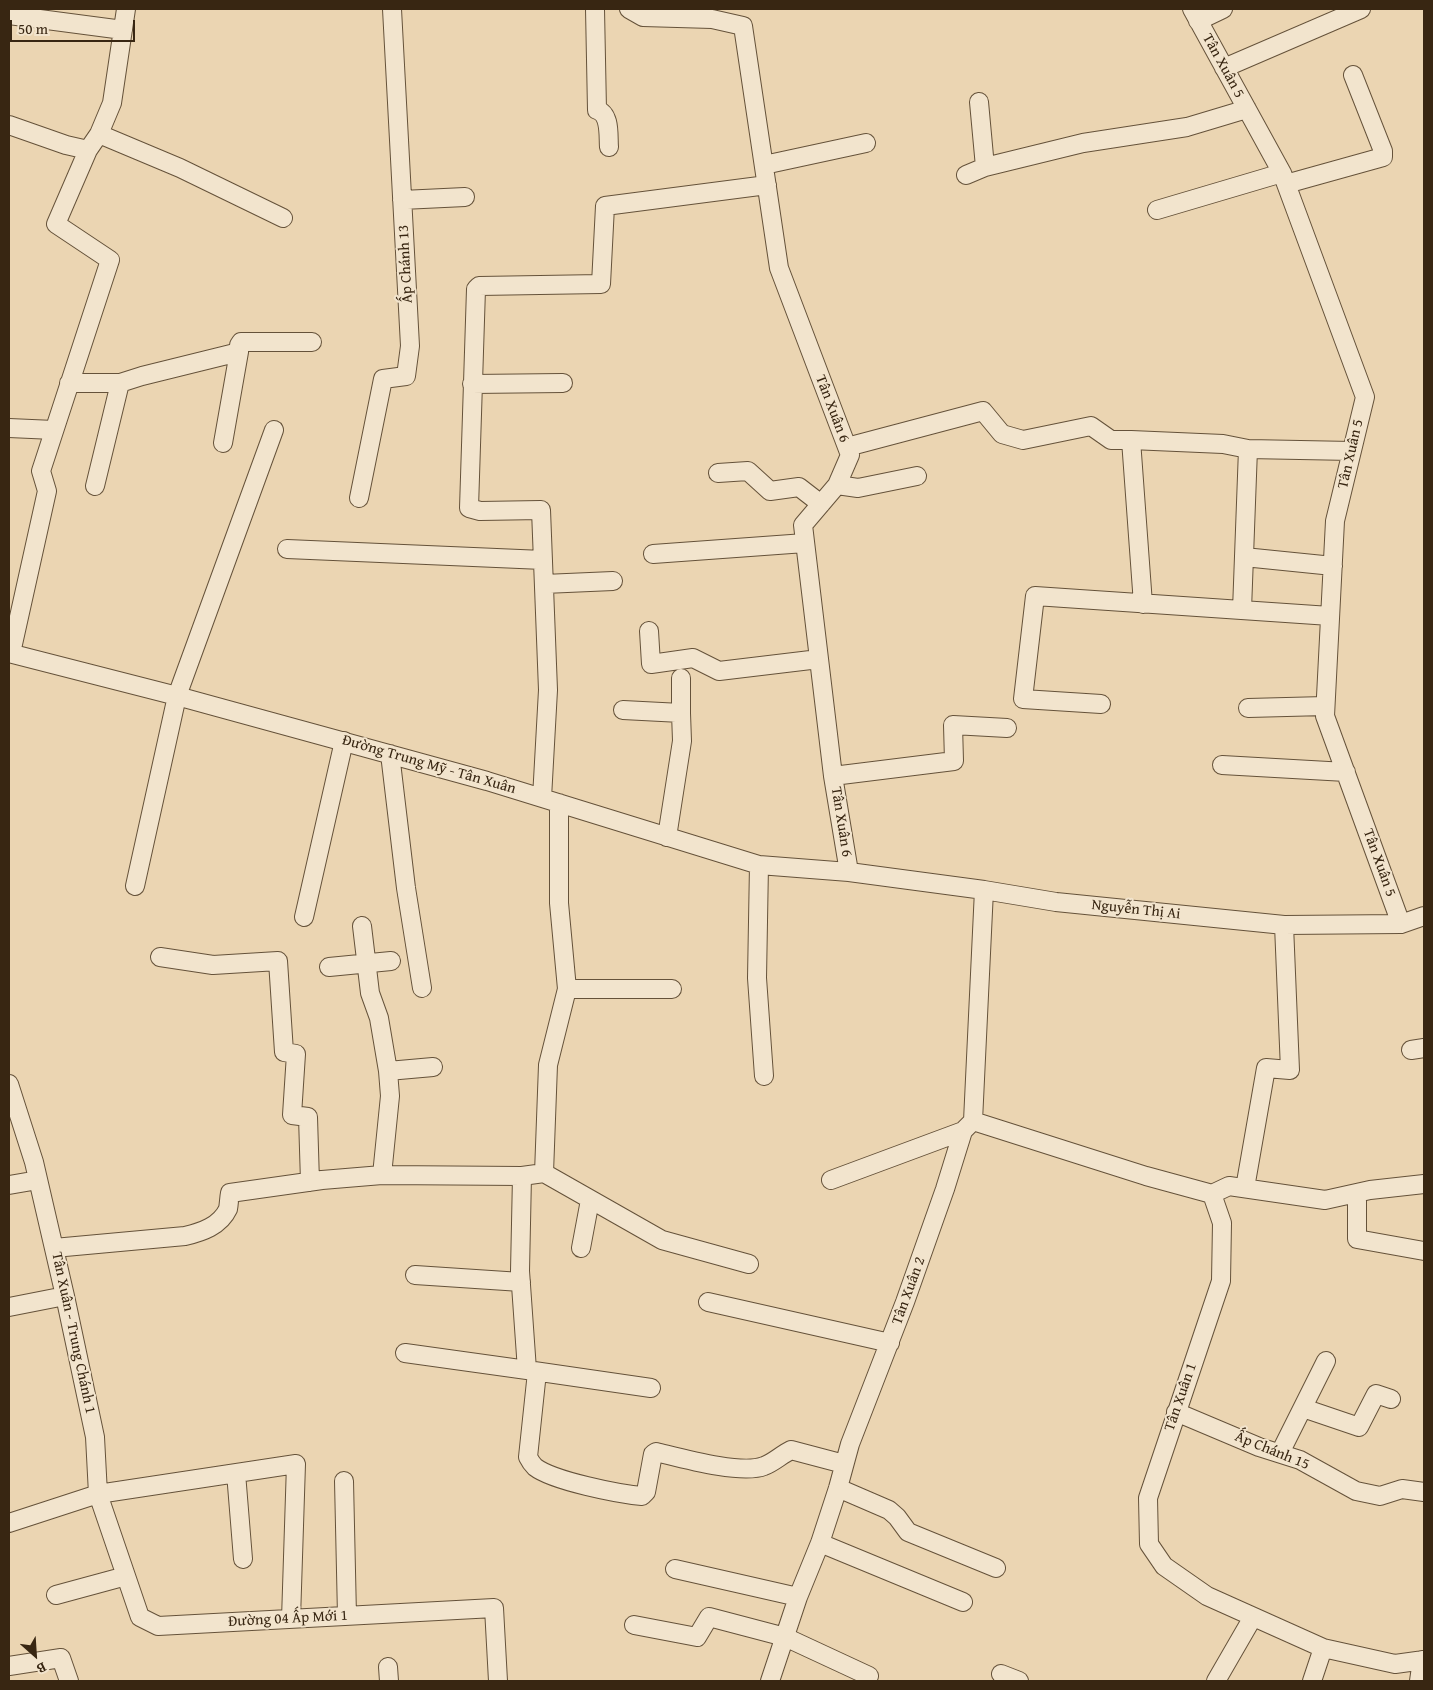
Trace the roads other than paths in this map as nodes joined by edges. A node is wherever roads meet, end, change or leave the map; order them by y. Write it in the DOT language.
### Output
graph roads {
  1 [pos="126,9"];
  2 [pos="392,9"];
  3 [pos="595,9"];
  4 [pos="629,9"];
  5 [pos="1223,9"];
  6 [pos="1361,9"];
  7 [pos="9,15"];
  8 [pos="1195,15"];
  9 [pos="742,17"];
  10 [pos="123,30"];
  11 [pos="1224,68"];
  12 [pos="1353,75"];
  13 [pos="980,102"];
  14 [pos="1247,109"];
  15 [pos="9,125"];
  16 [pos="99,134"];
  17 [pos="866,143"];
  18 [pos="609,147"];
  19 [pos="88,150"];
  20 [pos="764,165"];
  21 [pos="986,168"];
  22 [pos="966,175"];
  23 [pos="1284,179"];
  24 [pos="767,185"];
  25 [pos="465,197"];
  26 [pos="402,200"];
  27 [pos="1157,210"];
  28 [pos="283,218"];
  29 [pos="312,342"];
  30 [pos="239,352"];
  31 [pos="69,383"];
  32 [pos="563,383"];
  33 [pos="120,384"];
  34 [pos="472,384"];
  35 [pos="9,428"];
  36 [pos="54,430"];
  37 [pos="274,430"];
  38 [pos="1131,440"];
  39 [pos="223,443"];
  40 [pos="847,447"];
  41 [pos="1248,449"];
  42 [pos="1352,451"];
  43 [pos="718,474"];
  44 [pos="917,476"];
  45 [pos="837,485"];
  46 [pos="95,486"];
  47 [pos="359,498"];
  48 [pos="821,504"];
  49 [pos="805,543"];
  50 [pos="287,548"];
  51 [pos="653,554"];
  52 [pos="1244,557"];
  53 [pos="543,560"];
  54 [pos="1333,566"];
  55 [pos="613,581"];
  56 [pos="544,584"];
  57 [pos="1143,604"];
  58 [pos="1242,610"];
  59 [pos="1330,616"];
  60 [pos="648,631"];
  61 [pos="10,653"];
  62 [pos="819,659"];
  63 [pos="681,678"];
  64 [pos="177,696"];
  65 [pos="1102,704"];
  66 [pos="1326,706"];
  67 [pos="1248,708"];
  68 [pos="623,710"];
  69 [pos="682,713"];
  70 [pos="1007,728"];
  71 [pos="344,741"];
  72 [pos="390,754"];
  73 [pos="1222,765"];
  74 [pos="1346,772"];
  75 [pos="833,776"];
  76 [pos="542,798"];
  77 [pos="559,803"];
  78 [pos="667,836"];
  79 [pos="759,865"];
  80 [pos="849,872"];
  81 [pos="135,886"];
  82 [pos="984,890"];
  83 [pos="304,916"];
  84 [pos="1424,916"];
  85 [pos="1401,924"];
  86 [pos="1284,925"];
  87 [pos="362,926"];
  88 [pos="160,957"];
  89 [pos="392,961"];
  90 [pos="366,964"];
  91 [pos="329,967"];
  92 [pos="422,988"];
  93 [pos="567,989"];
  94 [pos="672,989"];
  95 [pos="433,1068"];
  96 [pos="388,1071"];
  97 [pos="764,1076"];
  98 [pos="9,1084"];
  99 [pos="968,1126"];
  100 [pos="544,1173"];
  101 [pos="382,1175"];
  102 [pos="522,1176"];
  103 [pos="38,1180"];
  104 [pos="831,1180"];
  105 [pos="310,1182"];
  106 [pos="1424,1184"];
  107 [pos="9,1185"];
  108 [pos="1245,1188"];
  109 [pos="1357,1193"];
  110 [pos="1212,1194"];
  111 [pos="590,1200"];
  112 [pos="54,1248"];
  113 [pos="581,1248"];
  114 [pos="1424,1251"];
  115 [pos="749,1264"];
  116 [pos="415,1275"];
  117 [pos="521,1282"];
  118 [pos="65,1296"];
  119 [pos="708,1302"];
  120 [pos="9,1307"];
  121 [pos="890,1343"];
  122 [pos="405,1353"];
  123 [pos="1326,1361"];
  124 [pos="532,1371"];
  125 [pos="651,1388"];
  126 [pos="1391,1399"];
  127 [pos="1303,1408"];
  128 [pos="1176,1412"];
  129 [pos="1280,1453"];
  130 [pos="844,1464"];
  131 [pos="236,1473"];
  132 [pos="344,1481"];
  133 [pos="838,1488"];
  134 [pos="1424,1492"];
  135 [pos="98,1494"];
  136 [pos="9,1523"];
  137 [pos="820,1543"];
  138 [pos="243,1560"];
  139 [pos="996,1568"];
  140 [pos="675,1569"];
  141 [pos="126,1576"];
  142 [pos="56,1596"];
  143 [pos="798,1597"];
  144 [pos="963,1602"];
  145 [pos="347,1616"];
  146 [pos="1253,1616"];
  147 [pos="291,1619"];
  148 [pos="634,1625"];
  149 [pos="785,1637"];
  150 [pos="1323,1648"];
  151 [pos="1423,1660"];
  152 [pos="9,1666"];
  153 [pos="1001,1674"];
  154 [pos="869,1676"];
  155 [pos="69,1681"];
  156 [pos="498,1681"];
  157 [pos="770,1681"];
  158 [pos="1019,1681"];
  159 [pos="1216,1681"];
  160 [pos="1312,1681"];
  161 [pos="1419,1681"];
  1 -- 10 [label="street"];
  2 -- 26 [label="street, Ấp Chánh 13"];
  3 -- 18 [label="street"];
  4 -- 9 [label="street, Tân Xuân 6"];
  5 -- 8 [label="street"];
  6 -- 11 [label="street"];
  7 -- 10 [label="street"];
  8 -- 11 [label="street, Tân Xuân 5"];
  9 -- 20 [label="street, Tân Xuân 6"];
  10 -- 16 [label="street"];
  11 -- 14 [label="street, Tân Xuân 5"];
  12 -- 23 [label="street"];
  13 -- 21 [label="street"];
  14 -- 21 [label="street"];
  14 -- 23 [label="street, Tân Xuân 5"];
  15 -- 19 [label="street"];
  16 -- 19 [label="street"];
  16 -- 28 [label="street"];
  17 -- 20 [label="street"];
  19 -- 31 [label="street"];
  20 -- 24 [label="street, Tân Xuân 6"];
  21 -- 22 [label="street"];
  23 -- 27 [label="street"];
  23 -- 42 [label="street, Tân Xuân 5"];
  24 -- 34 [label="street"];
  24 -- 40 [label="street, Tân Xuân 6"];
  25 -- 26 [label="street"];
  26 -- 47 [label="street, Ấp Chánh 13"];
  29 -- 30 [label="street"];
  30 -- 33 [label="street"];
  30 -- 39 [label="street"];
  31 -- 33 [label="street"];
  31 -- 36 [label="street"];
  32 -- 34 [label="street"];
  33 -- 46 [label="street"];
  34 -- 53 [label="street"];
  35 -- 36 [label="street"];
  36 -- 61 [label="street"];
  37 -- 64 [label="street"];
  38 -- 40 [label="street"];
  38 -- 41 [label="street"];
  38 -- 57 [label="street"];
  40 -- 45 [label="street, Tân Xuân 6"];
  41 -- 42 [label="street"];
  41 -- 52 [label="street"];
  42 -- 54 [label="street, Tân Xuân 5"];
  43 -- 48 [label="street"];
  44 -- 45 [label="street"];
  45 -- 48 [label="street, Tân Xuân 6"];
  48 -- 49 [label="street, Tân Xuân 6"];
  49 -- 51 [label="street"];
  49 -- 62 [label="street, Tân Xuân 6"];
  50 -- 53 [label="street"];
  52 -- 54 [label="street"];
  52 -- 58 [label="street"];
  53 -- 56 [label="street"];
  54 -- 59 [label="street, Tân Xuân 5"];
  55 -- 56 [label="street"];
  56 -- 76 [label="street"];
  57 -- 58 [label="street"];
  57 -- 65 [label="street"];
  58 -- 59 [label="street"];
  59 -- 66 [label="street, Tân Xuân 5"];
  60 -- 62 [label="street"];
  61 -- 64 [label="street, Đường Trung Mỹ - Tân Xuân"];
  62 -- 75 [label="street, Tân Xuân 6"];
  63 -- 69 [label="street"];
  64 -- 71 [label="street, Đường Trung Mỹ - Tân Xuân"];
  64 -- 81 [label="street"];
  66 -- 67 [label="street"];
  66 -- 74 [label="street, Tân Xuân 5"];
  68 -- 69 [label="street"];
  69 -- 78 [label="street"];
  70 -- 75 [label="street"];
  71 -- 72 [label="street, Đường Trung Mỹ - Tân Xuân"];
  71 -- 83 [label="street"];
  72 -- 76 [label="street, Đường Trung Mỹ - Tân Xuân"];
  72 -- 92 [label="street"];
  73 -- 74 [label="street"];
  74 -- 85 [label="street, Tân Xuân 5"];
  75 -- 80 [label="street, Tân Xuân 6"];
  76 -- 77 [label="street, Đường Trung Mỹ - Tân Xuân"];
  77 -- 78 [label="street, Đường Trung Mỹ - Tân Xuân"];
  77 -- 93 [label="street"];
  78 -- 79 [label="street, Đường Trung Mỹ - Tân Xuân"];
  79 -- 80 [label="street, Đường Trung Mỹ - Tân Xuân"];
  79 -- 97 [label="street"];
  80 -- 82 [label="street, Nguyễn Thị Ai"];
  82 -- 86 [label="street, Nguyễn Thị Ai"];
  82 -- 99 [label="street, Tân Xuân 2"];
  84 -- 85 [label="street, Nguyễn Thị Ai"];
  85 -- 86 [label="street, Nguyễn Thị Ai"];
  86 -- 108 [label="street"];
  87 -- 90 [label="street"];
  88 -- 105 [label="street"];
  89 -- 90 [label="street"];
  90 -- 91 [label="street"];
  90 -- 96 [label="street"];
  93 -- 94 [label="street"];
  93 -- 100 [label="street"];
  95 -- 96 [label="street"];
  96 -- 101 [label="street"];
  98 -- 103 [label="street, Tân Xuân - Trung Chánh 1"];
  99 -- 104 [label="street"];
  99 -- 110 [label="street"];
  99 -- 121 [label="street, Tân Xuân 2"];
  100 -- 102 [label="street"];
  100 -- 111 [label="street"];
  101 -- 102 [label="street"];
  101 -- 105 [label="street"];
  102 -- 117 [label="street"];
  103 -- 107 [label="street"];
  103 -- 112 [label="street, Tân Xuân - Trung Chánh 1"];
  105 -- 112 [label="street"];
  106 -- 109 [label="street"];
  108 -- 109 [label="street"];
  108 -- 110 [label="street"];
  109 -- 114 [label="street"];
  110 -- 128 [label="street, Tân Xuân 1"];
  111 -- 113 [label="street"];
  111 -- 115 [label="street"];
  112 -- 118 [label="street, Tân Xuân - Trung Chánh 1"];
  116 -- 117 [label="street"];
  117 -- 124 [label="street"];
  118 -- 120 [label="street"];
  118 -- 135 [label="street, Tân Xuân - Trung Chánh 1"];
  119 -- 121 [label="street"];
  121 -- 130 [label="street, Tân Xuân 2"];
  122 -- 124 [label="street"];
  123 -- 127 [label="street"];
  124 -- 125 [label="street"];
  124 -- 130 [label="street"];
  126 -- 127 [label="street"];
  127 -- 129 [label="street"];
  128 -- 129 [label="street, Ấp Chánh 15"];
  128 -- 146 [label="street, Tân Xuân 1"];
  129 -- 134 [label="street, Ấp Chánh 15"];
  130 -- 133 [label="street, Tân Xuân 2"];
  131 -- 135 [label="street"];
  131 -- 138 [label="street"];
  131 -- 147 [label="street"];
  132 -- 145 [label="street"];
  133 -- 137 [label="street, Tân Xuân 2"];
  133 -- 139 [label="street"];
  135 -- 136 [label="street"];
  135 -- 141 [label="street, Đường 04 Ấp Mới 1"];
  137 -- 143 [label="street, Tân Xuân 2"];
  137 -- 144 [label="street"];
  140 -- 143 [label="street"];
  141 -- 142 [label="street"];
  141 -- 147 [label="street, Đường 04 Ấp Mới 1"];
  143 -- 149 [label="street, Tân Xuân 2"];
  145 -- 147 [label="street, Đường 04 Ấp Mới 1"];
  145 -- 156 [label="street, Đường 04 Ấp Mới 1"];
  146 -- 150 [label="street, Tân Xuân 1"];
  146 -- 159 [label="street"];
  148 -- 149 [label="street"];
  149 -- 154 [label="street"];
  149 -- 157 [label="street, Tân Xuân 2"];
  150 -- 151 [label="street, Tân Xuân 1"];
  150 -- 160 [label="street"];
  151 -- 161 [label="street"];
  152 -- 155 [label="street"];
  153 -- 158 [label="street"];
}
